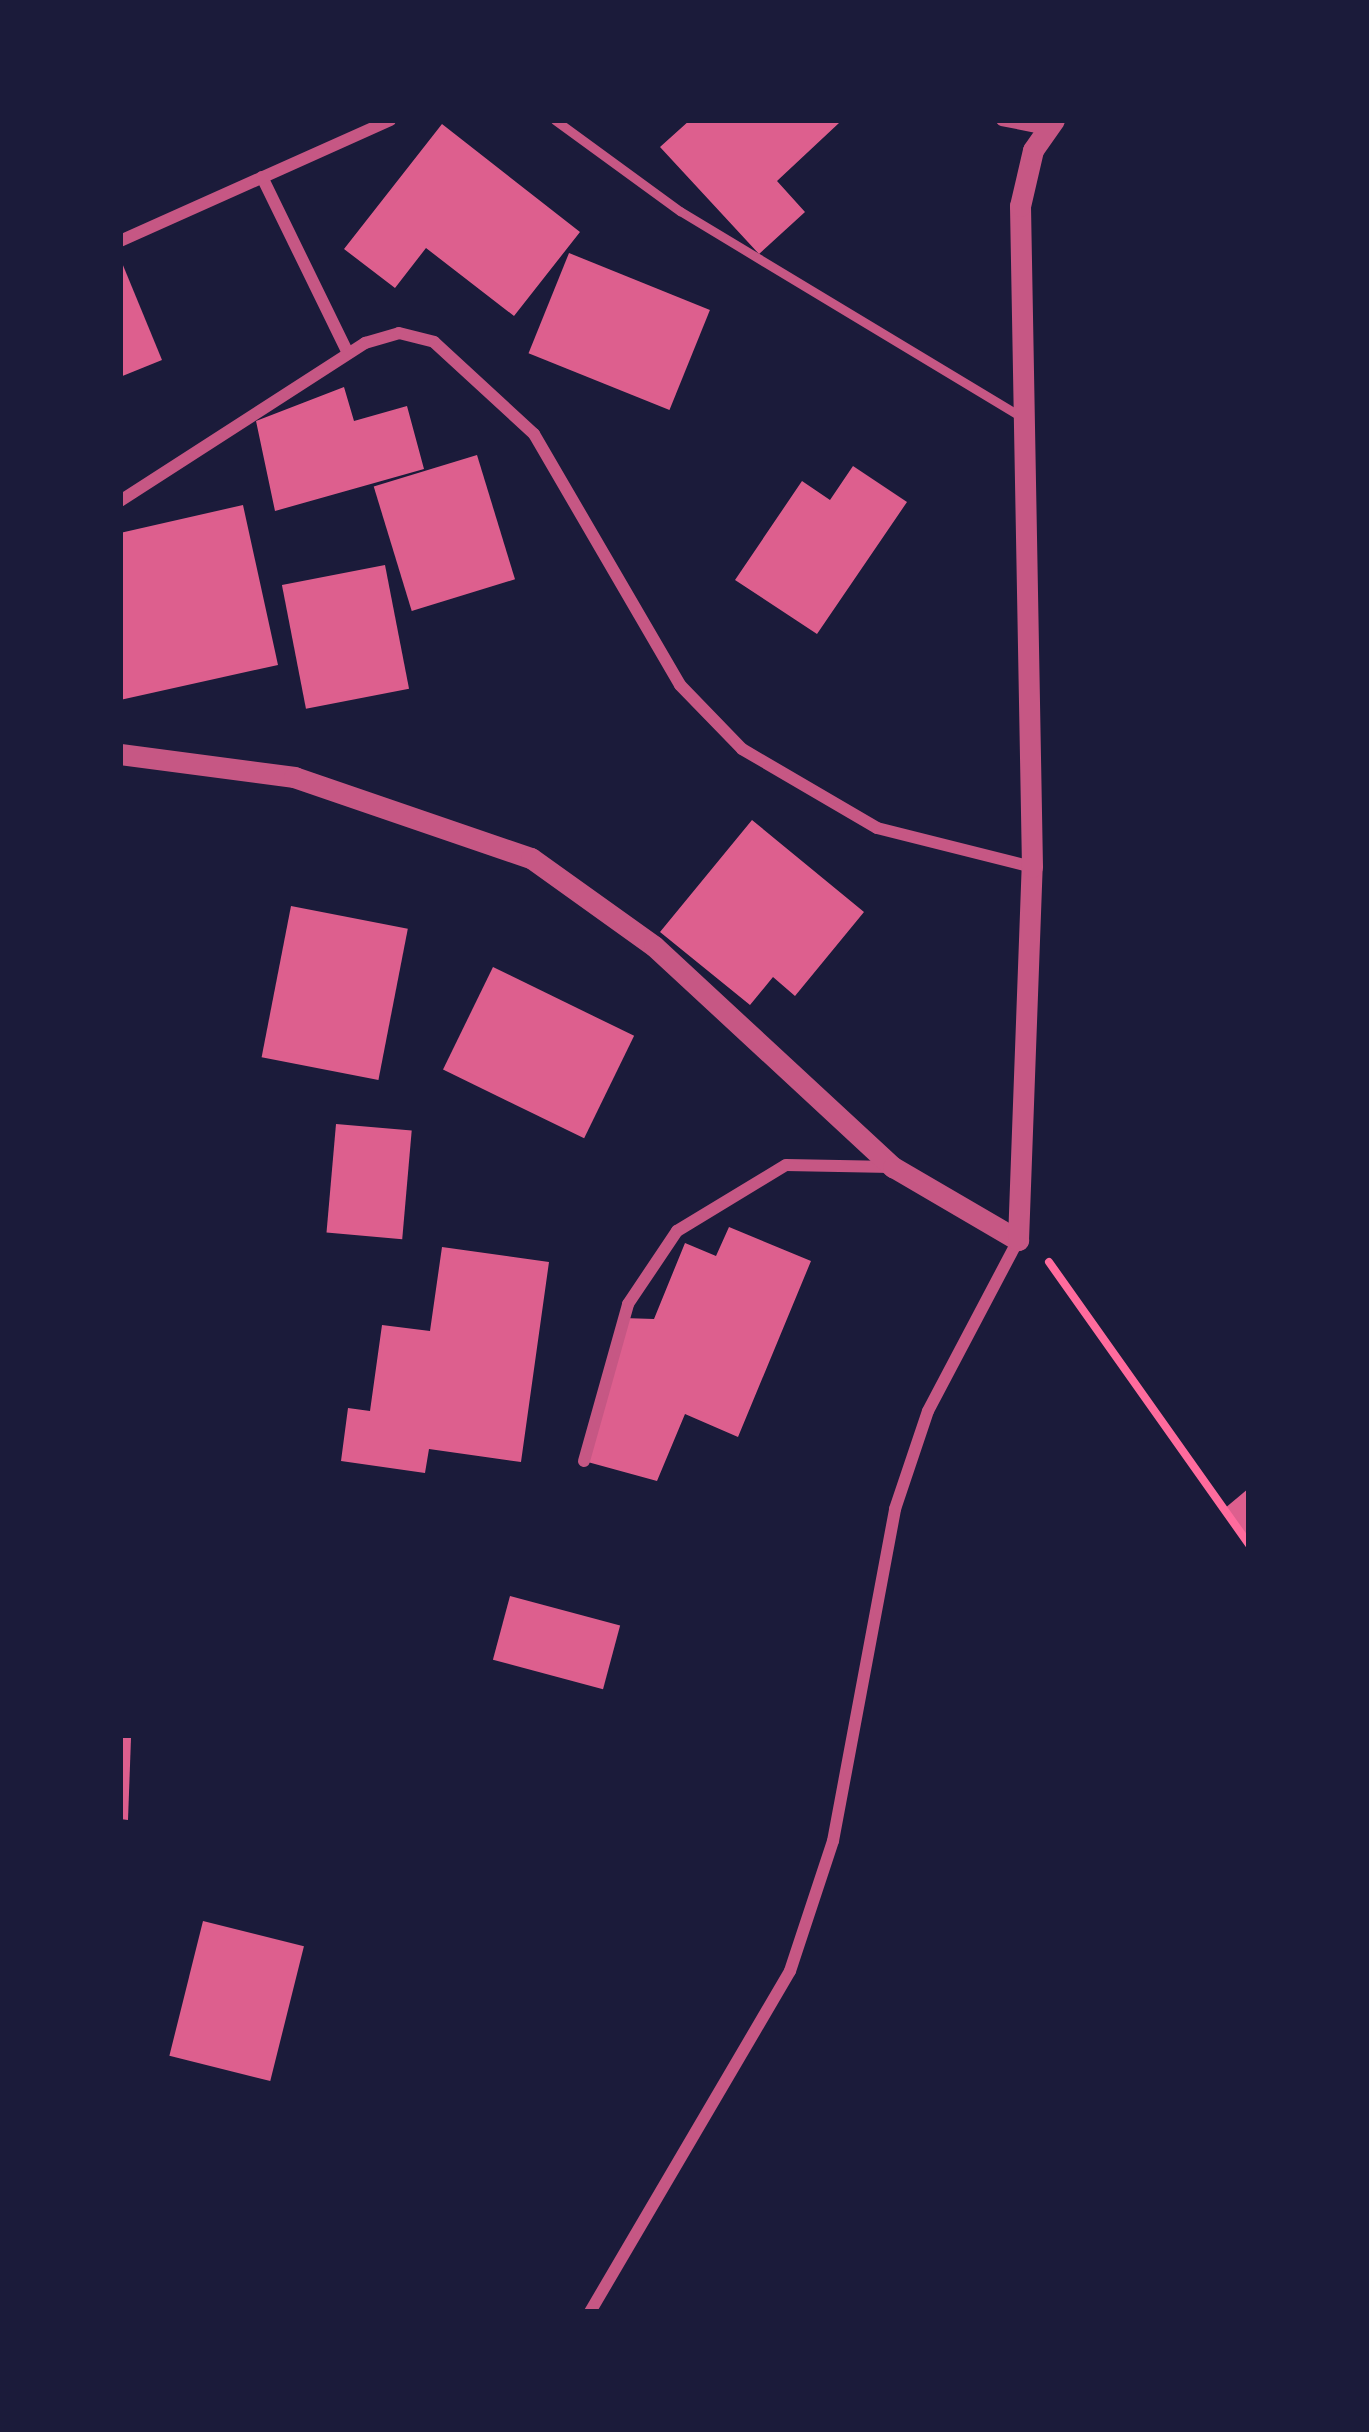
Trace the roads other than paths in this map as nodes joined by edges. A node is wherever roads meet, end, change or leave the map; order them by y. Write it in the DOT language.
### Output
graph roads {
  1 [pos="390,120"];
  2 [pos="555,120"];
  3 [pos="1001,120"];
  4 [pos="1051,124"];
  5 [pos="262,176"];
  6 [pos="120,241"];
  7 [pos="348,353"];
  8 [pos="1022,417"];
  9 [pos="120,501"];
  10 [pos="120,754"];
  11 [pos="1032,867"];
  12 [pos="893,1167"];
  13 [pos="1018,1240"];
  14 [pos="584,1461"];
  15 [pos="590,2312"];
  1 -- 5 [label="street"];
  2 -- 8 [label="lane"];
  3 -- 4 [label="street"];
  4 -- 8 [label="street"];
  5 -- 6 [label="street"];
  5 -- 7 [label="street"];
  7 -- 9 [label="street"];
  7 -- 11 [label="street"];
  8 -- 11 [label="street"];
  10 -- 12 [label="street"];
  11 -- 13 [label="street"];
  12 -- 13 [label="street"];
  12 -- 14 [label="street"];
  13 -- 15 [label="street"];
}
